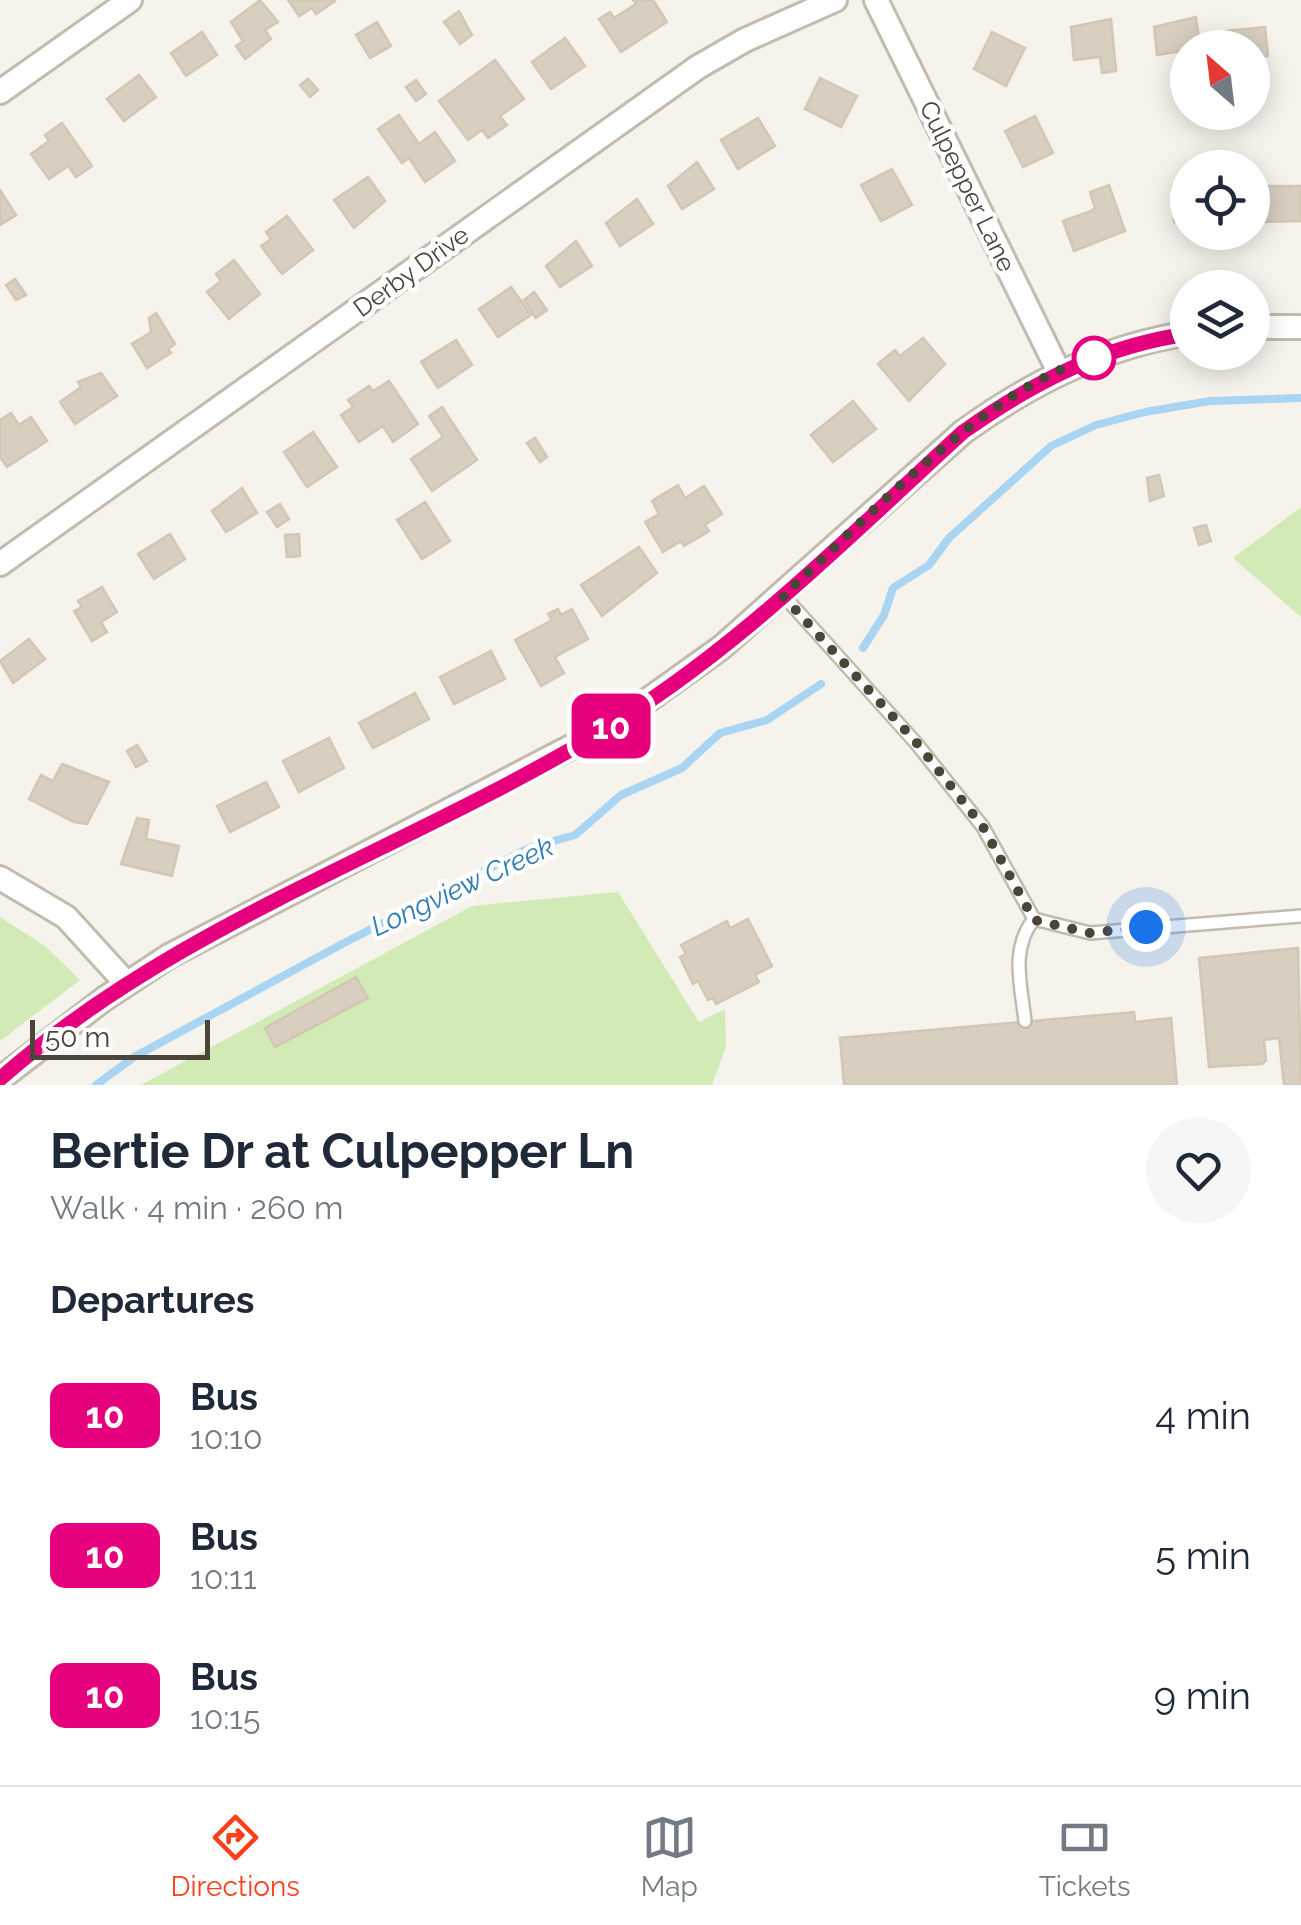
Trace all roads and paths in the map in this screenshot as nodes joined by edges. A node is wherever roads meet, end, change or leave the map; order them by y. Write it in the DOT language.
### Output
graph roads {
  1 [pos="130,0"];
  2 [pos="835,0"];
  3 [pos="876,0"];
  4 [pos="0,92"];
  5 [pos="1270,327"];
  6 [pos="1301,327"];
  7 [pos="1170,338"];
  8 [pos="1059,372"];
  9 [pos="0,564"];
  10 [pos="783,596"];
  11 [pos="0,878"];
  12 [pos="1301,916"];
  13 [pos="1034,920"];
  14 [pos="126,983"];
  15 [pos="1025,1021"];
  16 [pos="0,1079"];
  1 -- 4 [label="street"];
  2 -- 9 [label="street, Derby Drive"];
  3 -- 8 [label="street, Culpepper Lane"];
  5 -- 6 [label="street"];
  7 -- 8 [label="street"];
  8 -- 10 [label="street"];
  10 -- 13 [label="lane"];
  10 -- 14 [label="street"];
  11 -- 14 [label="street"];
  12 -- 13 [label="lane"];
  13 -- 15 [label="lane"];
  14 -- 16 [label="street"];
}
